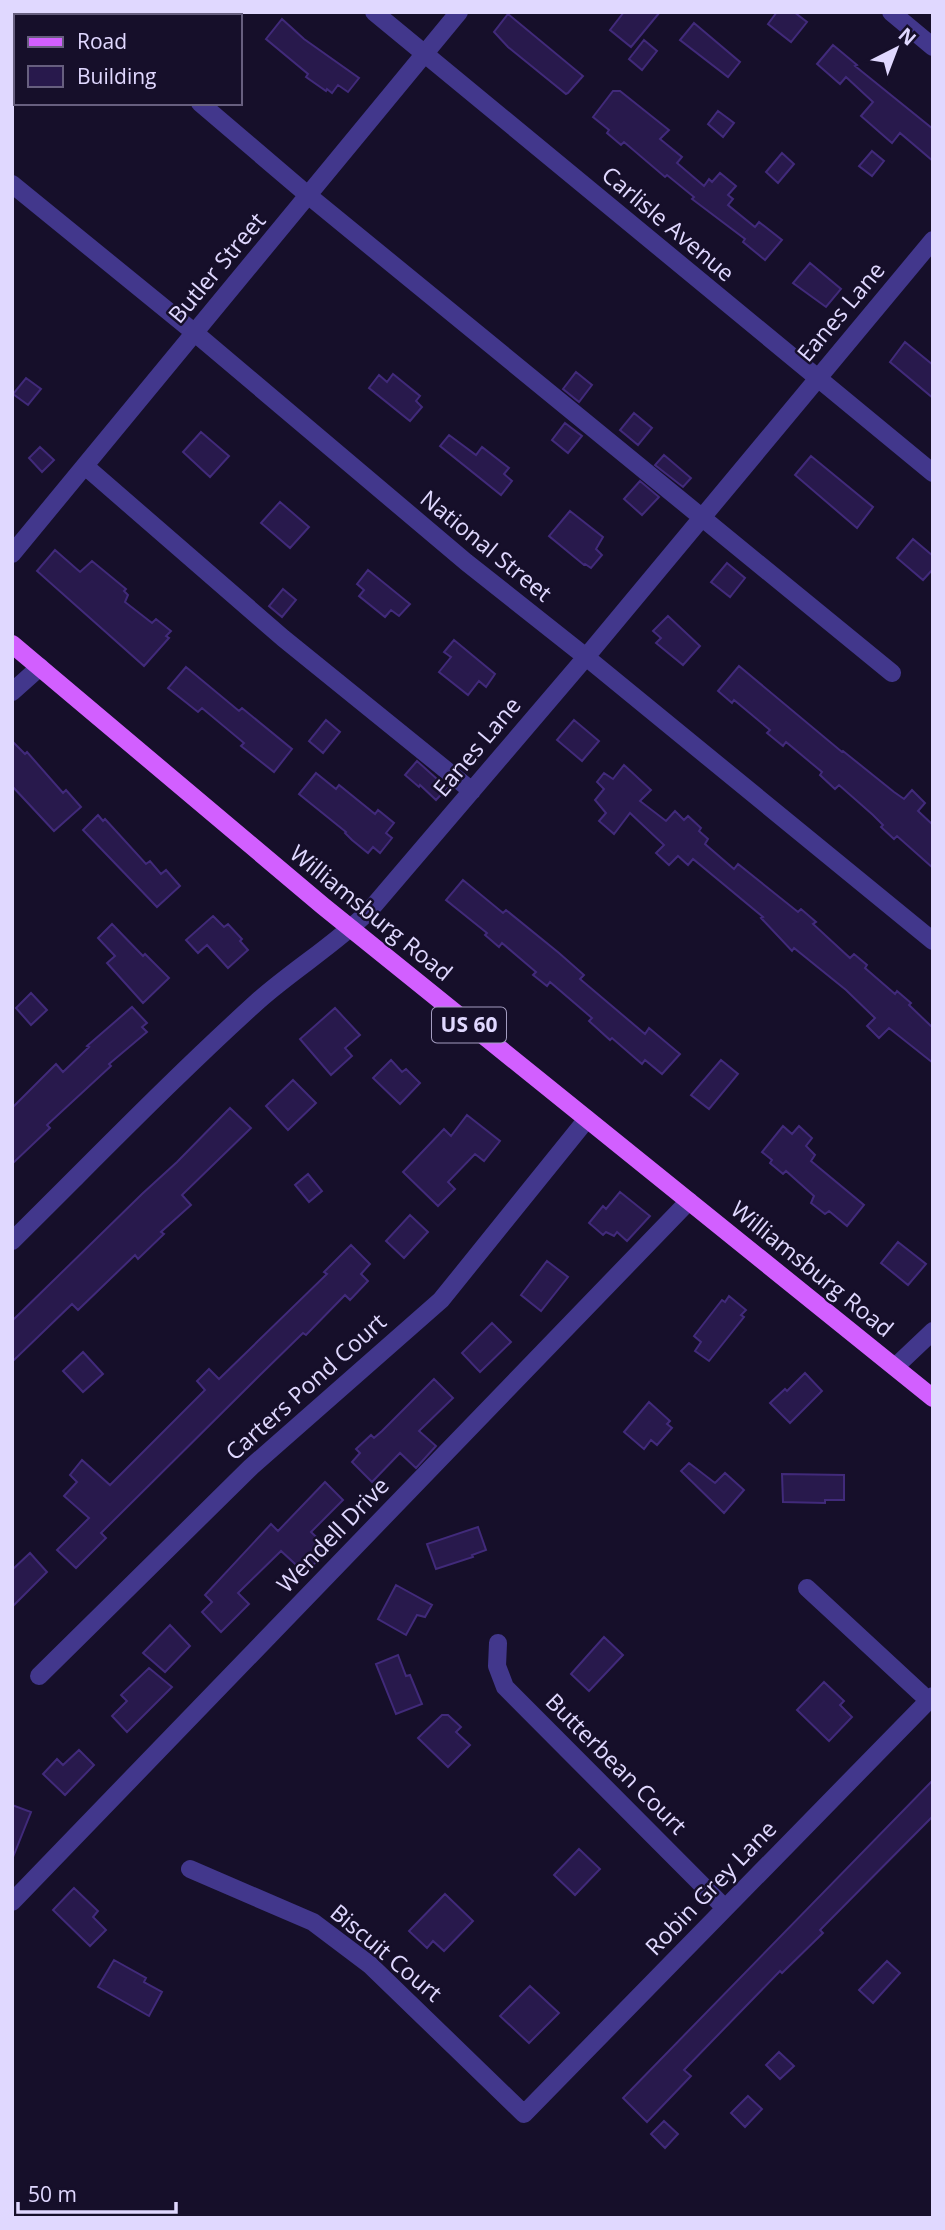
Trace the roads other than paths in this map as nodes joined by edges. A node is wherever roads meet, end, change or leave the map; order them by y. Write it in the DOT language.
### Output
graph roads {
  1 [pos="373,12"];
  2 [pos="459,12"];
  3 [pos="891,12"];
  4 [pos="933,47"];
  5 [pos="424,54"];
  6 [pos="202,105"];
  7 [pos="12,184"];
  8 [pos="309,196"];
  9 [pos="933,240"];
  10 [pos="195,333"];
  11 [pos="817,379"];
  12 [pos="85,466"];
  13 [pos="933,473"];
  14 [pos="702,517"];
  15 [pos="12,554"];
  16 [pos="12,644"];
  17 [pos="586,657"];
  18 [pos="40,667"];
  19 [pos="891,673"];
  20 [pos="12,692"];
  21 [pos="472,791"];
  22 [pos="351,929"];
  23 [pos="933,942"];
  24 [pos="587,1119"];
  25 [pos="689,1201"];
  26 [pos="12,1241"];
  27 [pos="933,1331"];
  28 [pos="895,1367"];
  29 [pos="933,1398"];
  30 [pos="807,1588"];
  31 [pos="498,1643"];
  32 [pos="39,1676"];
  33 [pos="931,1698"];
  34 [pos="190,1870"];
  35 [pos="12,1902"];
  36 [pos="725,1908"];
  37 [pos="524,2114"];
  1 -- 5 [label="street, Carlisle Avenue"];
  2 -- 5 [label="street, Butler Street"];
  3 -- 4 [label="street"];
  5 -- 8 [label="street, Butler Street"];
  5 -- 11 [label="street, Carlisle Avenue"];
  6 -- 8 [label="street"];
  7 -- 10 [label="street, National Street"];
  8 -- 10 [label="street, Butler Street"];
  8 -- 14 [label="street"];
  9 -- 11 [label="street, Eanes Lane"];
  10 -- 12 [label="street, Butler Street"];
  10 -- 17 [label="street, National Street"];
  11 -- 13 [label="street, Carlisle Avenue"];
  11 -- 14 [label="street, Eanes Lane"];
  12 -- 15 [label="street, Butler Street"];
  12 -- 21 [label="street"];
  14 -- 17 [label="street, Eanes Lane"];
  14 -- 19 [label="street"];
  16 -- 18 [label="main road, Williamsburg Road / US 60"];
  17 -- 21 [label="street, Eanes Lane"];
  17 -- 23 [label="street, National Street"];
  18 -- 20 [label="street"];
  18 -- 22 [label="main road, Williamsburg Road / US 60"];
  21 -- 22 [label="street, Eanes Lane"];
  22 -- 24 [label="main road, Williamsburg Road / US 60"];
  22 -- 26 [label="street, Eanes Lane"];
  24 -- 25 [label="main road, Williamsburg Road / US 60"];
  24 -- 32 [label="street, Carters Pond Court"];
  25 -- 28 [label="main road, Williamsburg Road / US 60"];
  25 -- 35 [label="street, Wendell Drive"];
  27 -- 28 [label="street"];
  28 -- 29 [label="main road, Williamsburg Road / US 60"];
  30 -- 33 [label="street"];
  31 -- 36 [label="street, Butterbean Court"];
  33 -- 36 [label="street, Robin Grey Lane"];
  34 -- 37 [label="street, Biscuit Court"];
  36 -- 37 [label="street, Robin Grey Lane"];
}
